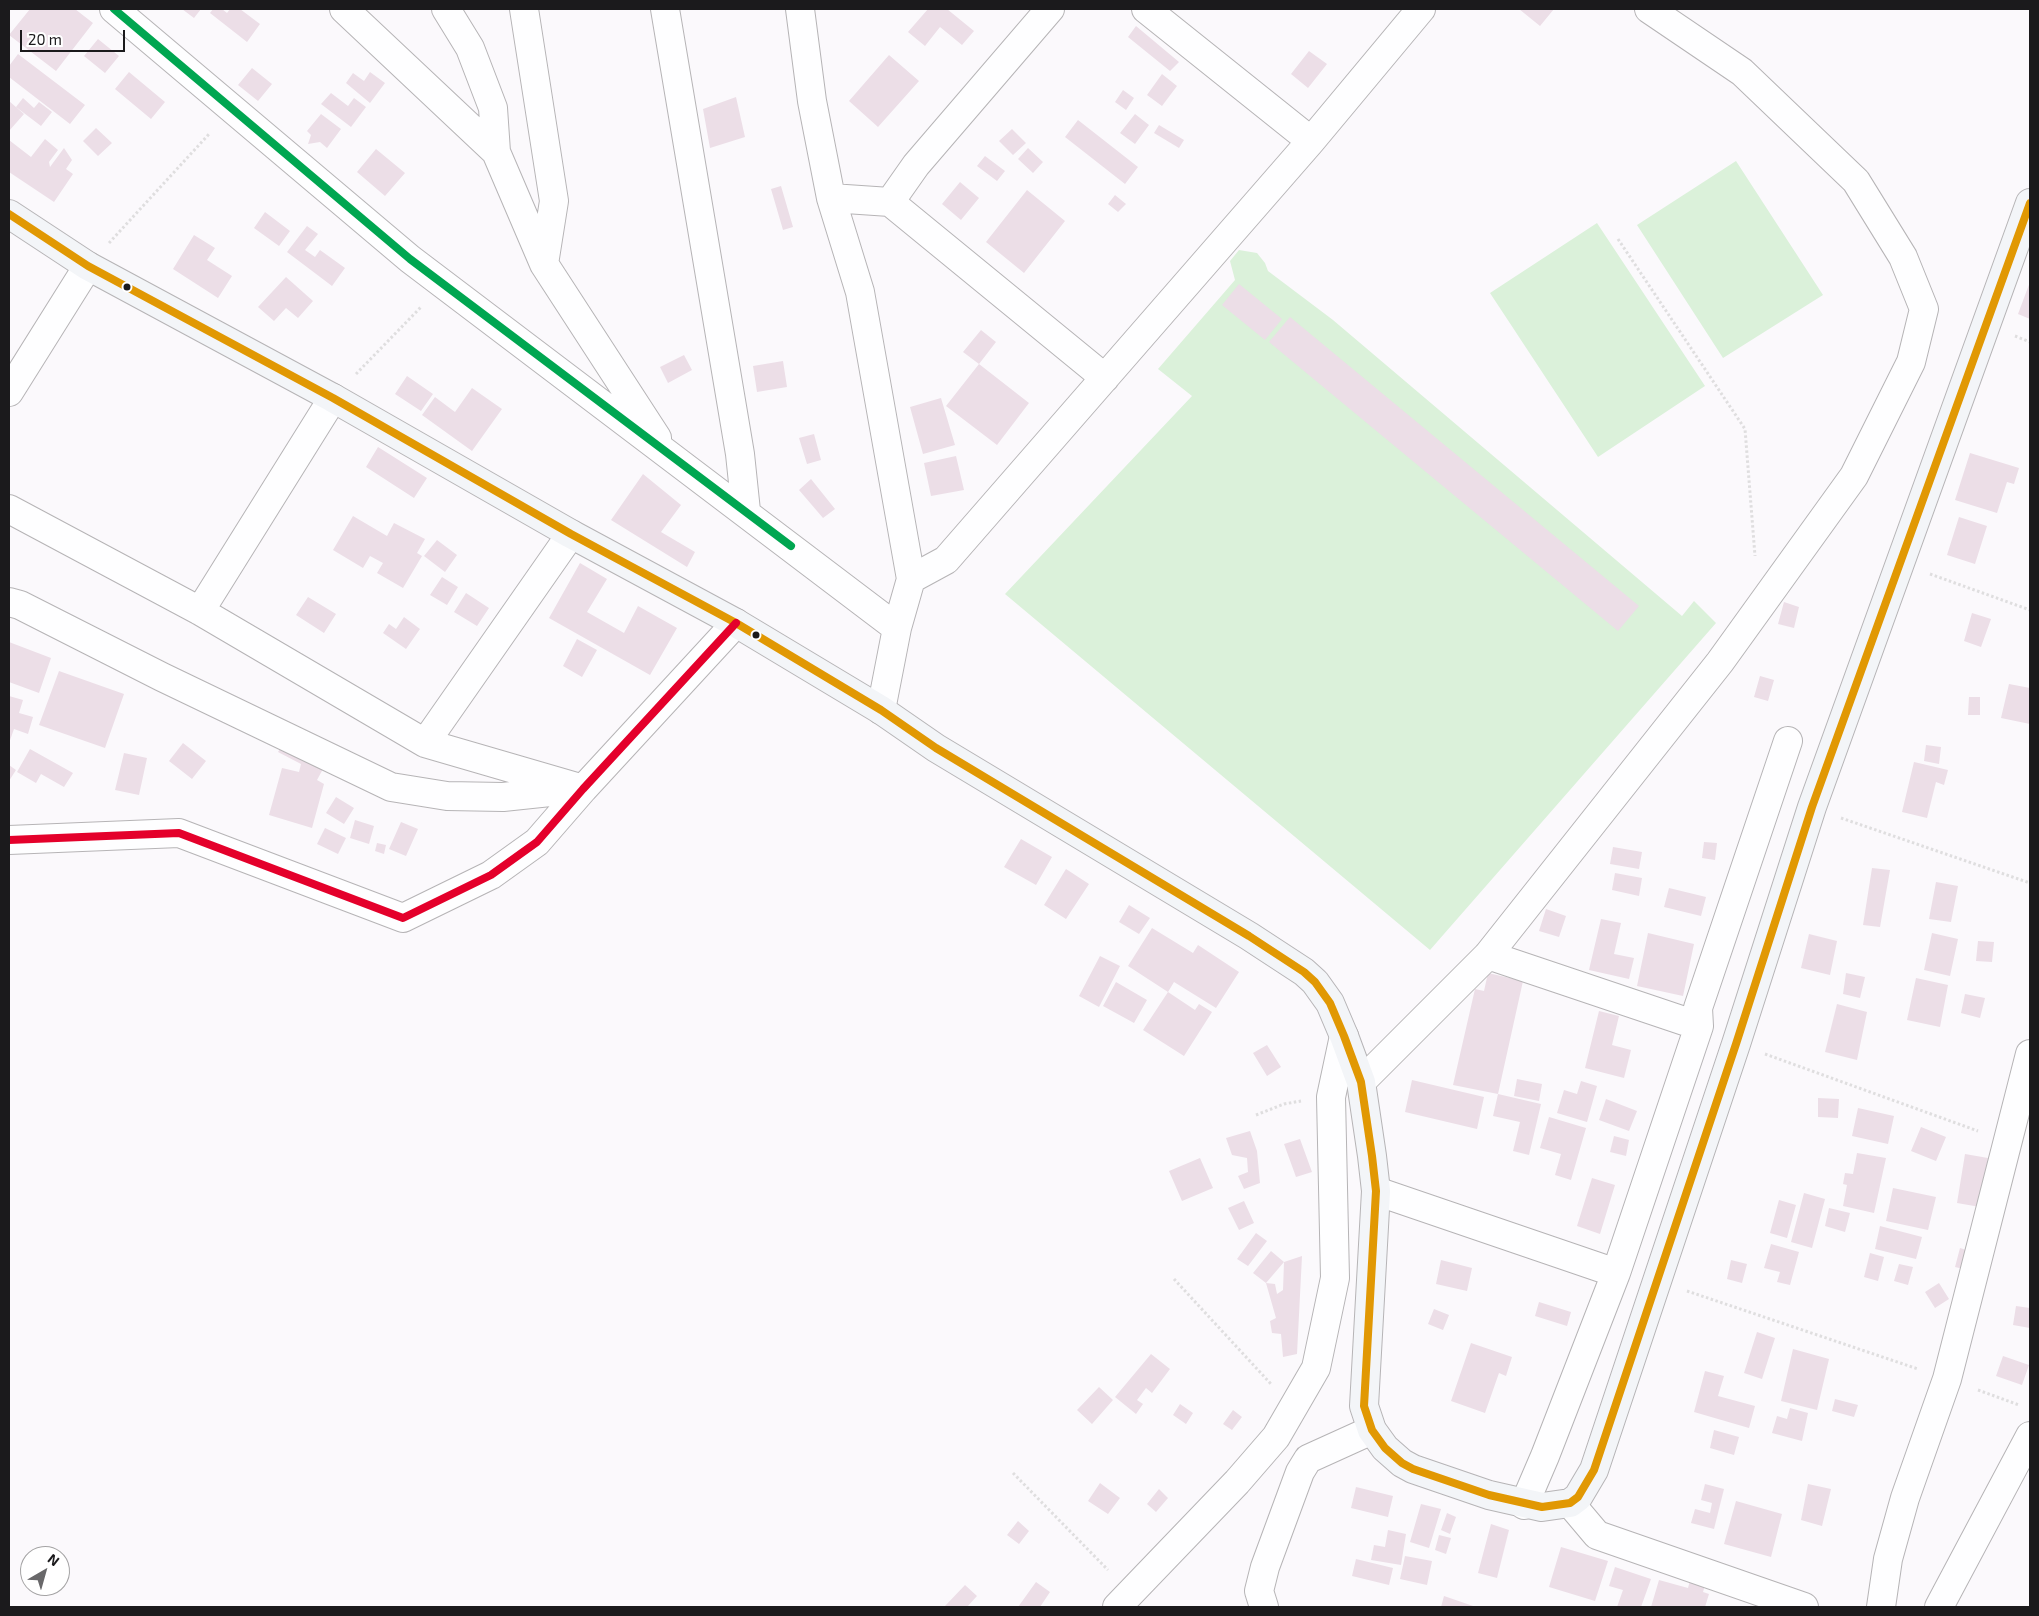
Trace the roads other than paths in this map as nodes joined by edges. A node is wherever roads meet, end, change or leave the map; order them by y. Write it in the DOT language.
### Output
graph roads {
  1 [pos="114,9"];
  2 [pos="344,9"];
  3 [pos="446,9"];
  4 [pos="524,9"];
  5 [pos="665,9"];
  6 [pos="800,9"];
  7 [pos="1050,9"];
  8 [pos="1146,9"];
  9 [pos="1421,9"];
  10 [pos="1649,9"];
  11 [pos="1312,141"];
  12 [pos="496,152"];
  13 [pos="831,198"];
  14 [pos="890,202"];
  15 [pos="2030,203"];
  16 [pos="9,214"];
  17 [pos="544,264"];
  18 [pos="88,266"];
  19 [pos="1105,378"];
  20 [pos="9,392"];
  21 [pos="333,398"];
  22 [pos="668,454"];
  23 [pos="9,509"];
  24 [pos="746,511"];
  25 [pos="570,534"];
  26 [pos="911,578"];
  27 [pos="9,602"];
  28 [pos="200,612"];
  29 [pos="736,623"];
  30 [pos="897,628"];
  31 [pos="881,710"];
  32 [pos="1788,741"];
  33 [pos="425,743"];
  34 [pos="583,789"];
  35 [pos="9,840"];
  36 [pos="1488,955"];
  37 [pos="1699,1026"];
  38 [pos="1344,1036"];
  39 [pos="2030,1054"];
  40 [pos="1361,1082"];
  41 [pos="1376,1191"];
  42 [pos="1616,1273"];
  43 [pos="1372,1430"];
  44 [pos="2030,1436"];
  45 [pos="1570,1503"];
  46 [pos="1524,1505"];
  47 [pos="1124,1600"];
  48 [pos="1264,1607"];
  49 [pos="1804,1607"];
  50 [pos="1881,1607"];
  51 [pos="1939,1607"];
  1 -- 22 [label="street"];
  2 -- 12 [label="street"];
  3 -- 12 [label="street"];
  4 -- 17 [label="street"];
  5 -- 24 [label="street"];
  6 -- 13 [label="street"];
  7 -- 14 [label="street"];
  8 -- 11 [label="street"];
  9 -- 11 [label="street"];
  10 -- 36 [label="street"];
  11 -- 19 [label="street"];
  12 -- 17 [label="street"];
  13 -- 14 [label="street"];
  13 -- 26 [label="street"];
  14 -- 19 [label="street"];
  15 -- 45 [label="main road"];
  16 -- 18 [label="main road"];
  17 -- 22 [label="street"];
  18 -- 20 [label="street"];
  18 -- 21 [label="main road"];
  19 -- 26 [label="street"];
  21 -- 25 [label="main road"];
  21 -- 28 [label="street"];
  22 -- 24 [label="street"];
  23 -- 28 [label="street"];
  24 -- 30 [label="street"];
  25 -- 29 [label="main road"];
  25 -- 33 [label="street"];
  26 -- 30 [label="street"];
  27 -- 34 [label="street"];
  28 -- 33 [label="street"];
  29 -- 31 [label="main road"];
  29 -- 34 [label="street"];
  30 -- 31 [label="street"];
  31 -- 38 [label="main road"];
  32 -- 37 [label="street"];
  33 -- 34 [label="street"];
  34 -- 35 [label="street"];
  36 -- 37 [label="street"];
  36 -- 40 [label="street"];
  37 -- 42 [label="street"];
  38 -- 40 [label="main road"];
  38 -- 47 [label="street"];
  39 -- 50 [label="street"];
  40 -- 41 [label="main road"];
  41 -- 42 [label="street"];
  41 -- 43 [label="main road"];
  42 -- 46 [label="street"];
  43 -- 46 [label="main road"];
  43 -- 48 [label="street"];
  44 -- 51 [label="street"];
  45 -- 46 [label="main road"];
  45 -- 49 [label="street"];
}
